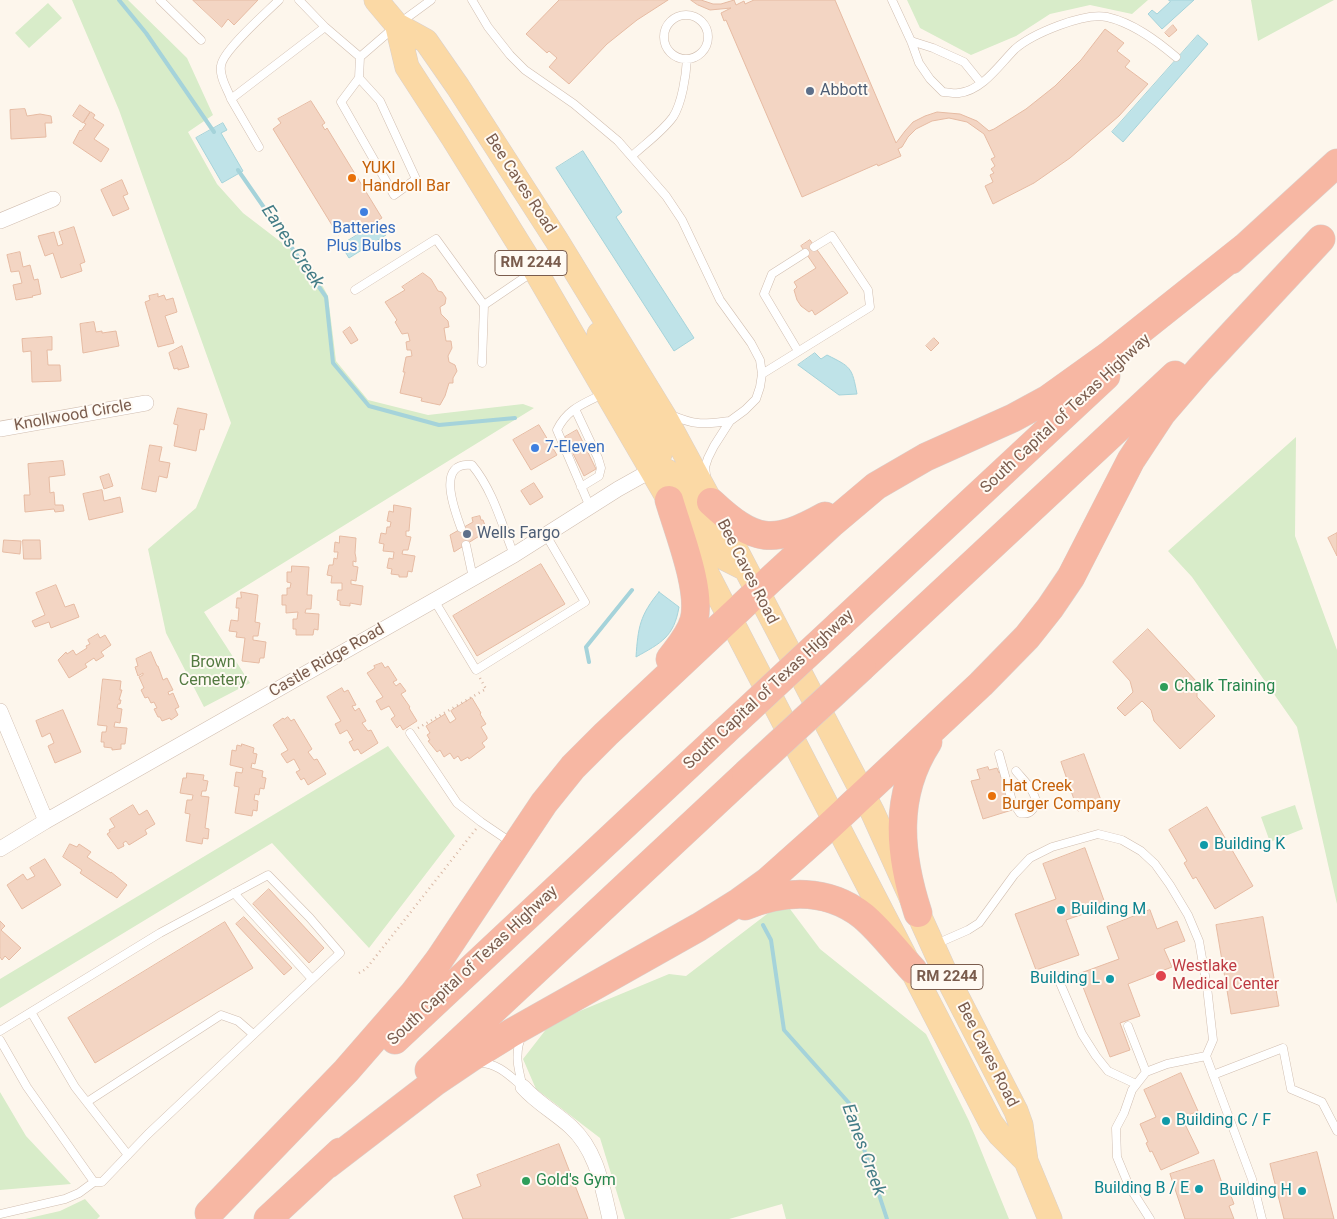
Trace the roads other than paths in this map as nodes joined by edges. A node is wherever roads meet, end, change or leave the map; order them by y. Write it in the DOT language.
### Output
graph roads {
  1 [pos="160,0"];
  2 [pos="279,0"];
  3 [pos="299,0"];
  4 [pos="376,0"];
  5 [pos="431,0"];
  6 [pos="472,0"];
  7 [pos="892,0"];
  8 [pos="397,25"];
  9 [pos="324,28"];
  10 [pos="201,40"];
  11 [pos="910,41"];
  12 [pos="360,57"];
  13 [pos="1176,57"];
  14 [pos="687,59"];
  15 [pos="359,78"];
  16 [pos="981,83"];
  17 [pos="231,99"];
  18 [pos="259,146"];
  19 [pos="632,156"];
  20 [pos="1337,163"];
  21 [pos="53,199"];
  22 [pos="0,221"];
  23 [pos="1329,232"];
  24 [pos="557,241"];
  25 [pos="814,247"];
  26 [pos="1245,247"];
  27 [pos="806,253"];
  28 [pos="536,270"];
  29 [pos="355,290"];
  30 [pos="484,305"];
  31 [pos="798,352"];
  32 [pos="482,363"];
  33 [pos="762,374"];
  34 [pos="607,392"];
  35 [pos="146,403"];
  36 [pos="575,409"];
  37 [pos="661,411"];
  38 [pos="730,421"];
  39 [pos="0,429"];
  40 [pos="652,470"];
  41 [pos="581,486"];
  42 [pos="866,494"];
  43 [pos="669,500"];
  44 [pos="711,502"];
  45 [pos="590,507"];
  46 [pos="462,528"];
  47 [pos="546,535"];
  48 [pos="466,545"];
  49 [pos="514,555"];
  50 [pos="473,578"];
  51 [pos="752,580"];
  52 [pos="434,600"];
  53 [pos="730,618"];
  54 [pos="0,711"];
  55 [pos="948,715"];
  56 [pos="623,718"];
  57 [pos="410,732"];
  58 [pos="1000,754"];
  59 [pos="1016,771"];
  60 [pos="863,794"];
  61 [pos="46,821"];
  62 [pos="834,821"];
  63 [pos="516,845"];
  64 [pos="0,849"];
  65 [pos="234,893"];
  66 [pos="918,913"];
  67 [pos="707,922"];
  68 [pos="932,945"];
  69 [pos="913,970"];
  70 [pos="1057,976"];
  71 [pos="312,979"];
  72 [pos="31,1012"];
  73 [pos="533,1020"];
  74 [pos="1128,1026"];
  75 [pos="0,1031"];
  76 [pos="253,1034"];
  77 [pos="0,1040"];
  78 [pos="1206,1056"];
  79 [pos="452,1070"];
  80 [pos="1146,1072"];
  81 [pos="1213,1075"];
  82 [pos="1136,1084"];
  83 [pos="523,1087"];
  84 [pos="87,1102"];
  85 [pos="1337,1131"];
  86 [pos="128,1155"];
  87 [pos="1026,1161"];
  88 [pos="326,1165"];
  89 [pos="94,1182"];
  90 [pos="0,1214"];
  91 [pos="206,1216"];
  92 [pos="268,1219"];
  93 [pos="610,1219"];
  94 [pos="1050,1219"];
  95 [pos="1150,1219"];
  96 [pos="1262,1219"];
  1 -- 10 [label="lane"];
  2 -- 17 [label="lane"];
  3 -- 9 [label="lane"];
  4 -- 8 [label="main road, Bee Caves Road / RM 2244"];
  5 -- 8 [label="lane"];
  6 -- 19 [label="lane"];
  7 -- 11 [label="lane"];
  8 -- 12 [label="lane"];
  8 -- 24 [label="main road, Bee Caves Road / RM 2244"];
  8 -- 28 [label="main road, Bee Caves Road / RM 2244"];
  9 -- 12 [label="lane"];
  9 -- 17 [label="lane"];
  11 -- 16 [label="lane"];
  11 -- 16 [label="lane"];
  12 -- 15 [label="lane"];
  13 -- 16 [label="lane"];
  14 -- 14 [label="lane"];
  14 -- 19 [label="lane"];
  15 -- 15 [label="lane"];
  17 -- 18 [label="lane"];
  19 -- 33 [label="lane"];
  20 -- 26 [label="highway, South Capital of Texas Highway"];
  21 -- 22 [label="street"];
  23 -- 55 [label="highway"];
  23 -- 88 [label="highway, bridge"];
  24 -- 37 [label="main road, Bee Caves Road / RM 2244"];
  24 -- 40 [label="main road"];
  25 -- 31 [label="lane"];
  26 -- 42 [label="highway"];
  26 -- 91 [label="highway, South Capital of Texas Highway, bridge"];
  27 -- 31 [label="lane"];
  28 -- 30 [label="lane"];
  28 -- 34 [label="main road, Bee Caves Road / RM 2244"];
  29 -- 30 [label="lane"];
  30 -- 32 [label="lane"];
  31 -- 33 [label="lane"];
  33 -- 38 [label="lane"];
  34 -- 36 [label="lane"];
  34 -- 40 [label="main road, Bee Caves Road / RM 2244"];
  35 -- 39 [label="street, Knollwood Circle"];
  36 -- 41 [label="lane"];
  36 -- 41 [label="lane"];
  37 -- 38 [label="lane"];
  37 -- 44 [label="main road, Bee Caves Road / RM 2244"];
  38 -- 44 [label="lane"];
  40 -- 43 [label="main road, Bee Caves Road / RM 2244"];
  40 -- 45 [label="street, Castle Ridge Road"];
  40 -- 51 [label="main road"];
  41 -- 45 [label="lane"];
  42 -- 44 [label="highway"];
  42 -- 51 [label="highway"];
  43 -- 53 [label="main road, Bee Caves Road / RM 2244"];
  43 -- 56 [label="highway"];
  44 -- 51 [label="main road, Bee Caves Road / RM 2244"];
  45 -- 47 [label="street, Castle Ridge Road"];
  46 -- 49 [label="lane"];
  47 -- 49 [label="street, Castle Ridge Road"];
  47 -- 52 [label="lane"];
  48 -- 50 [label="lane"];
  49 -- 50 [label="street, Castle Ridge Road"];
  50 -- 52 [label="street, Castle Ridge Road"];
  51 -- 53 [label="highway"];
  51 -- 60 [label="main road, Bee Caves Road / RM 2244"];
  52 -- 61 [label="street, Castle Ridge Road"];
  53 -- 56 [label="highway"];
  53 -- 62 [label="main road, Bee Caves Road / RM 2244"];
  54 -- 61 [label="street"];
  55 -- 60 [label="highway"];
  55 -- 66 [label="highway"];
  56 -- 63 [label="highway"];
  57 -- 63 [label="lane"];
  58 -- 59 [label="lane"];
  60 -- 62 [label="highway"];
  60 -- 66 [label="main road, Bee Caves Road / RM 2244"];
  61 -- 64 [label="street, Castle Ridge Road"];
  62 -- 67 [label="highway"];
  62 -- 69 [label="main road, Bee Caves Road / RM 2244"];
  63 -- 91 [label="highway"];
  65 -- 71 [label="lane"];
  65 -- 71 [label="lane"];
  65 -- 72 [label="lane"];
  66 -- 68 [label="main road, Bee Caves Road / RM 2244"];
  67 -- 69 [label="highway"];
  67 -- 73 [label="highway"];
  68 -- 78 [label="lane"];
  68 -- 87 [label="main road, Bee Caves Road / RM 2244"];
  69 -- 87 [label="main road, Bee Caves Road / RM 2244"];
  70 -- 82 [label="lane"];
  71 -- 76 [label="lane"];
  72 -- 75 [label="lane"];
  72 -- 84 [label="lane"];
  73 -- 79 [label="highway"];
  73 -- 83 [label="lane"];
  74 -- 80 [label="lane"];
  76 -- 84 [label="lane"];
  76 -- 86 [label="lane"];
  77 -- 89 [label="lane"];
  78 -- 80 [label="lane"];
  78 -- 81 [label="lane"];
  79 -- 83 [label="lane"];
  79 -- 88 [label="highway"];
  80 -- 82 [label="lane"];
  81 -- 85 [label="lane"];
  81 -- 96 [label="lane"];
  82 -- 95 [label="lane"];
  83 -- 93 [label="street"];
  84 -- 86 [label="lane"];
  86 -- 89 [label="lane"];
  87 -- 94 [label="main road, Bee Caves Road / RM 2244"];
  88 -- 92 [label="highway"];
  89 -- 90 [label="lane"];
}
